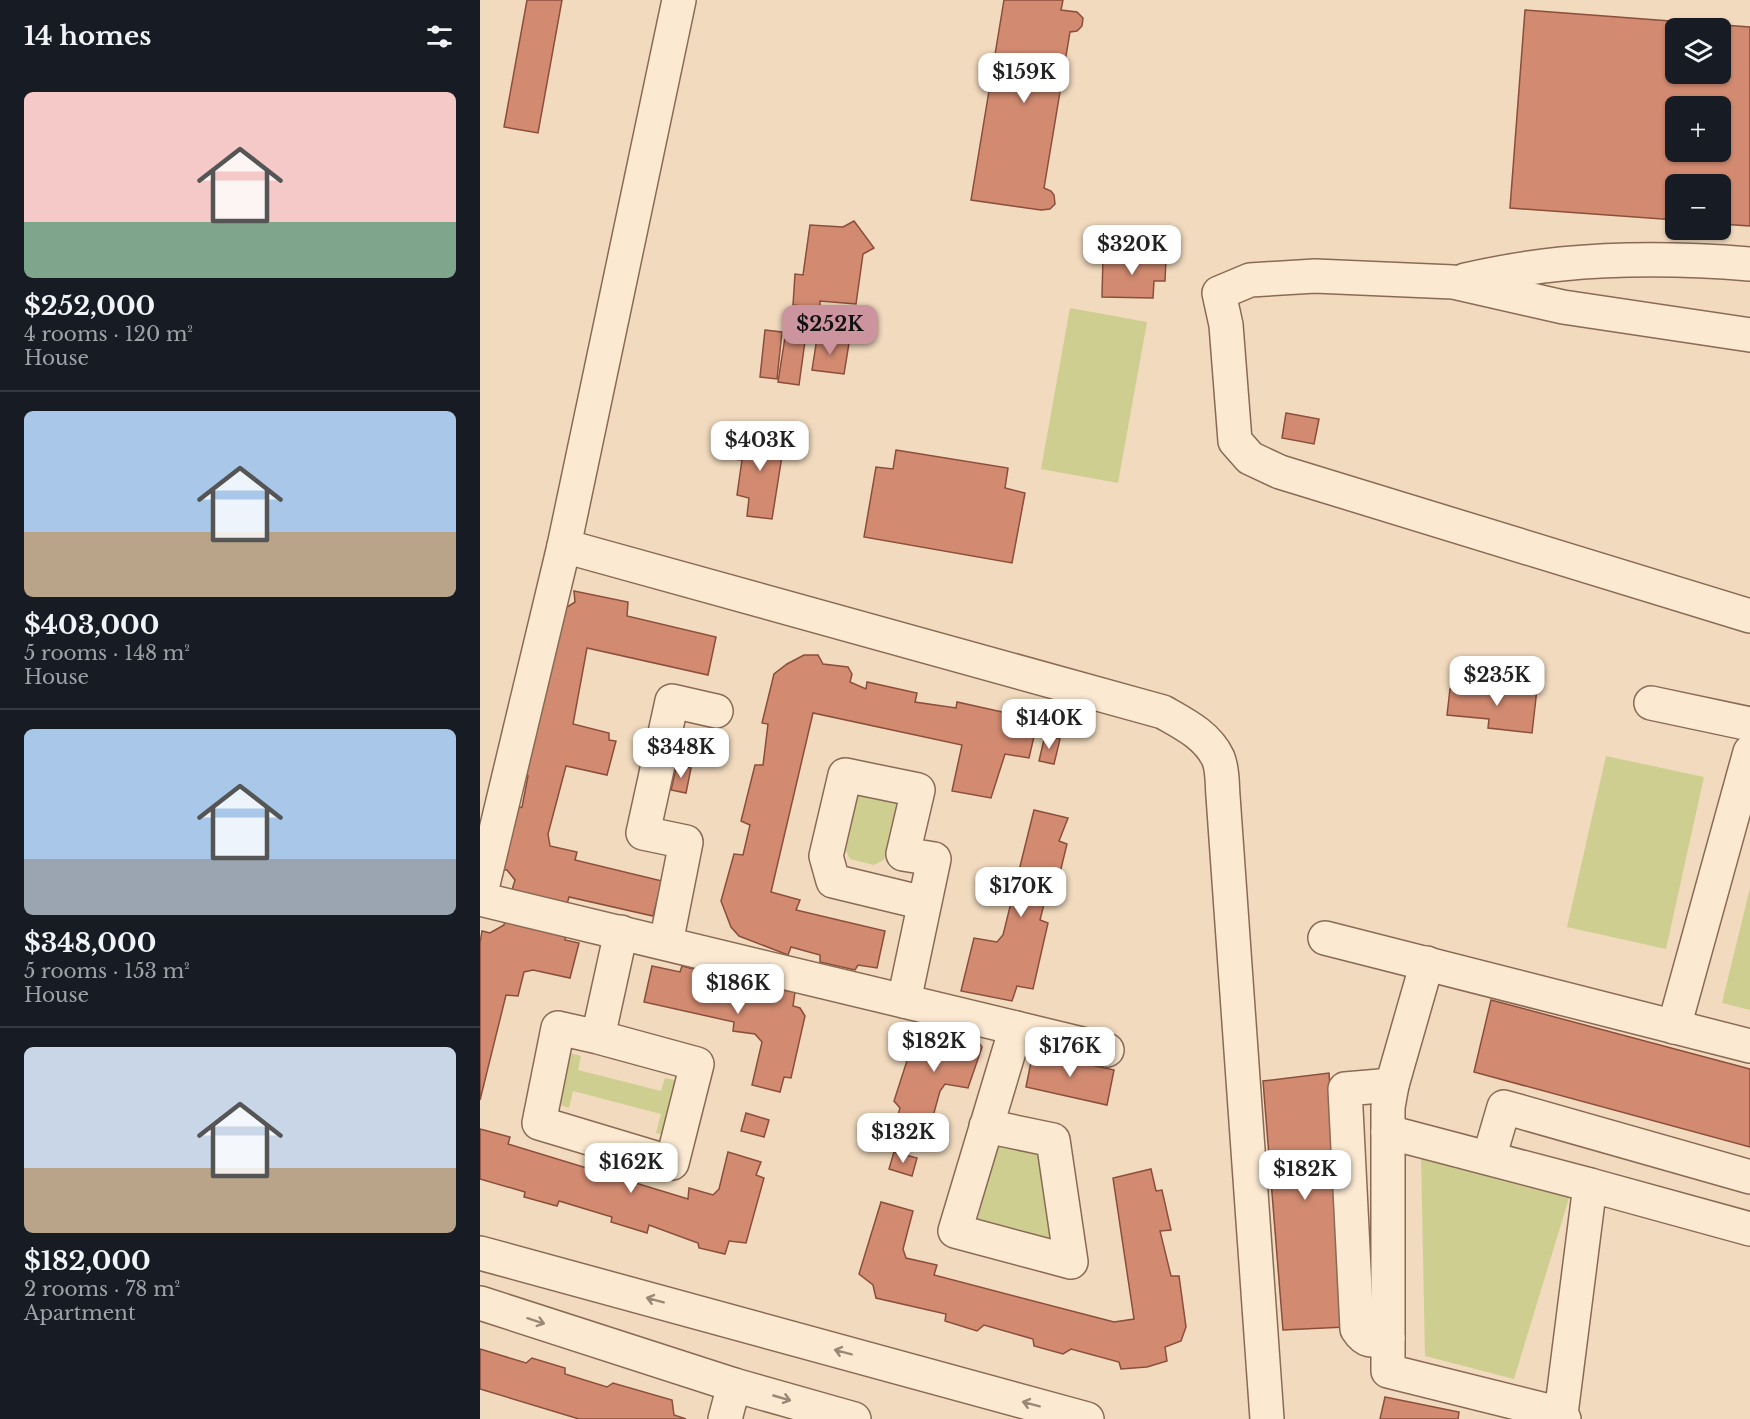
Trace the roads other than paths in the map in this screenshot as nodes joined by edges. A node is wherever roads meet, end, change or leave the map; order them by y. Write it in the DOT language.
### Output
graph roads {
  1 [pos="679,0"];
  2 [pos="1750,264"];
  3 [pos="1453,282"];
  4 [pos="1750,334"];
  5 [pos="564,546"];
  6 [pos="1750,616"];
  7 [pos="1651,703"];
  8 [pos="716,711"];
  9 [pos="1750,724"];
  10 [pos="1750,752"];
  11 [pos="480,898"];
  12 [pos="924,903"];
  13 [pos="621,932"];
  14 [pos="1325,938"];
  15 [pos="666,943"];
  16 [pos="1427,963"];
  17 [pos="904,1001"];
  18 [pos="1674,1027"];
  19 [pos="1016,1028"];
  20 [pos="598,1037"];
  21 [pos="1750,1046"];
  22 [pos="1107,1050"];
  23 [pos="1392,1085"];
  24 [pos="986,1126"];
  25 [pos="1388,1132"];
  26 [pos="1489,1158"];
  27 [pos="1750,1177"];
  28 [pos="1590,1185"];
  29 [pos="1750,1229"];
  30 [pos="480,1253"];
  31 [pos="480,1303"];
  32 [pos="1388,1338"];
  33 [pos="734,1385"];
  34 [pos="1562,1416"];
  35 [pos="725,1419"];
  36 [pos="854,1419"];
  37 [pos="1087,1419"];
  38 [pos="1267,1419"];
  1 -- 5 [label="street"];
  2 -- 3 [label="street"];
  3 -- 4 [label="street"];
  3 -- 6 [label="street"];
  5 -- 11 [label="street"];
  5 -- 38 [label="street"];
  7 -- 9 [label="street"];
  8 -- 15 [label="street"];
  10 -- 18 [label="street"];
  11 -- 13 [label="street"];
  12 -- 12 [label="street"];
  12 -- 17 [label="street"];
  13 -- 15 [label="street"];
  13 -- 20 [label="street"];
  14 -- 16 [label="street"];
  15 -- 17 [label="street"];
  16 -- 18 [label="street"];
  16 -- 23 [label="street"];
  17 -- 19 [label="street"];
  18 -- 21 [label="street"];
  19 -- 22 [label="street"];
  19 -- 24 [label="street"];
  20 -- 20 [label="street"];
  23 -- 25 [label="street"];
  23 -- 32 [label="street"];
  24 -- 24 [label="street"];
  25 -- 26 [label="street"];
  25 -- 32 [label="street"];
  26 -- 27 [label="street"];
  26 -- 28 [label="street"];
  28 -- 29 [label="street"];
  28 -- 34 [label="street"];
  37 -- 30 [label="street, one-way"];
  31 -- 33 [label="street, one-way"];
  32 -- 34 [label="street"];
  33 -- 35 [label="street"];
  33 -- 36 [label="street, one-way"];
}
